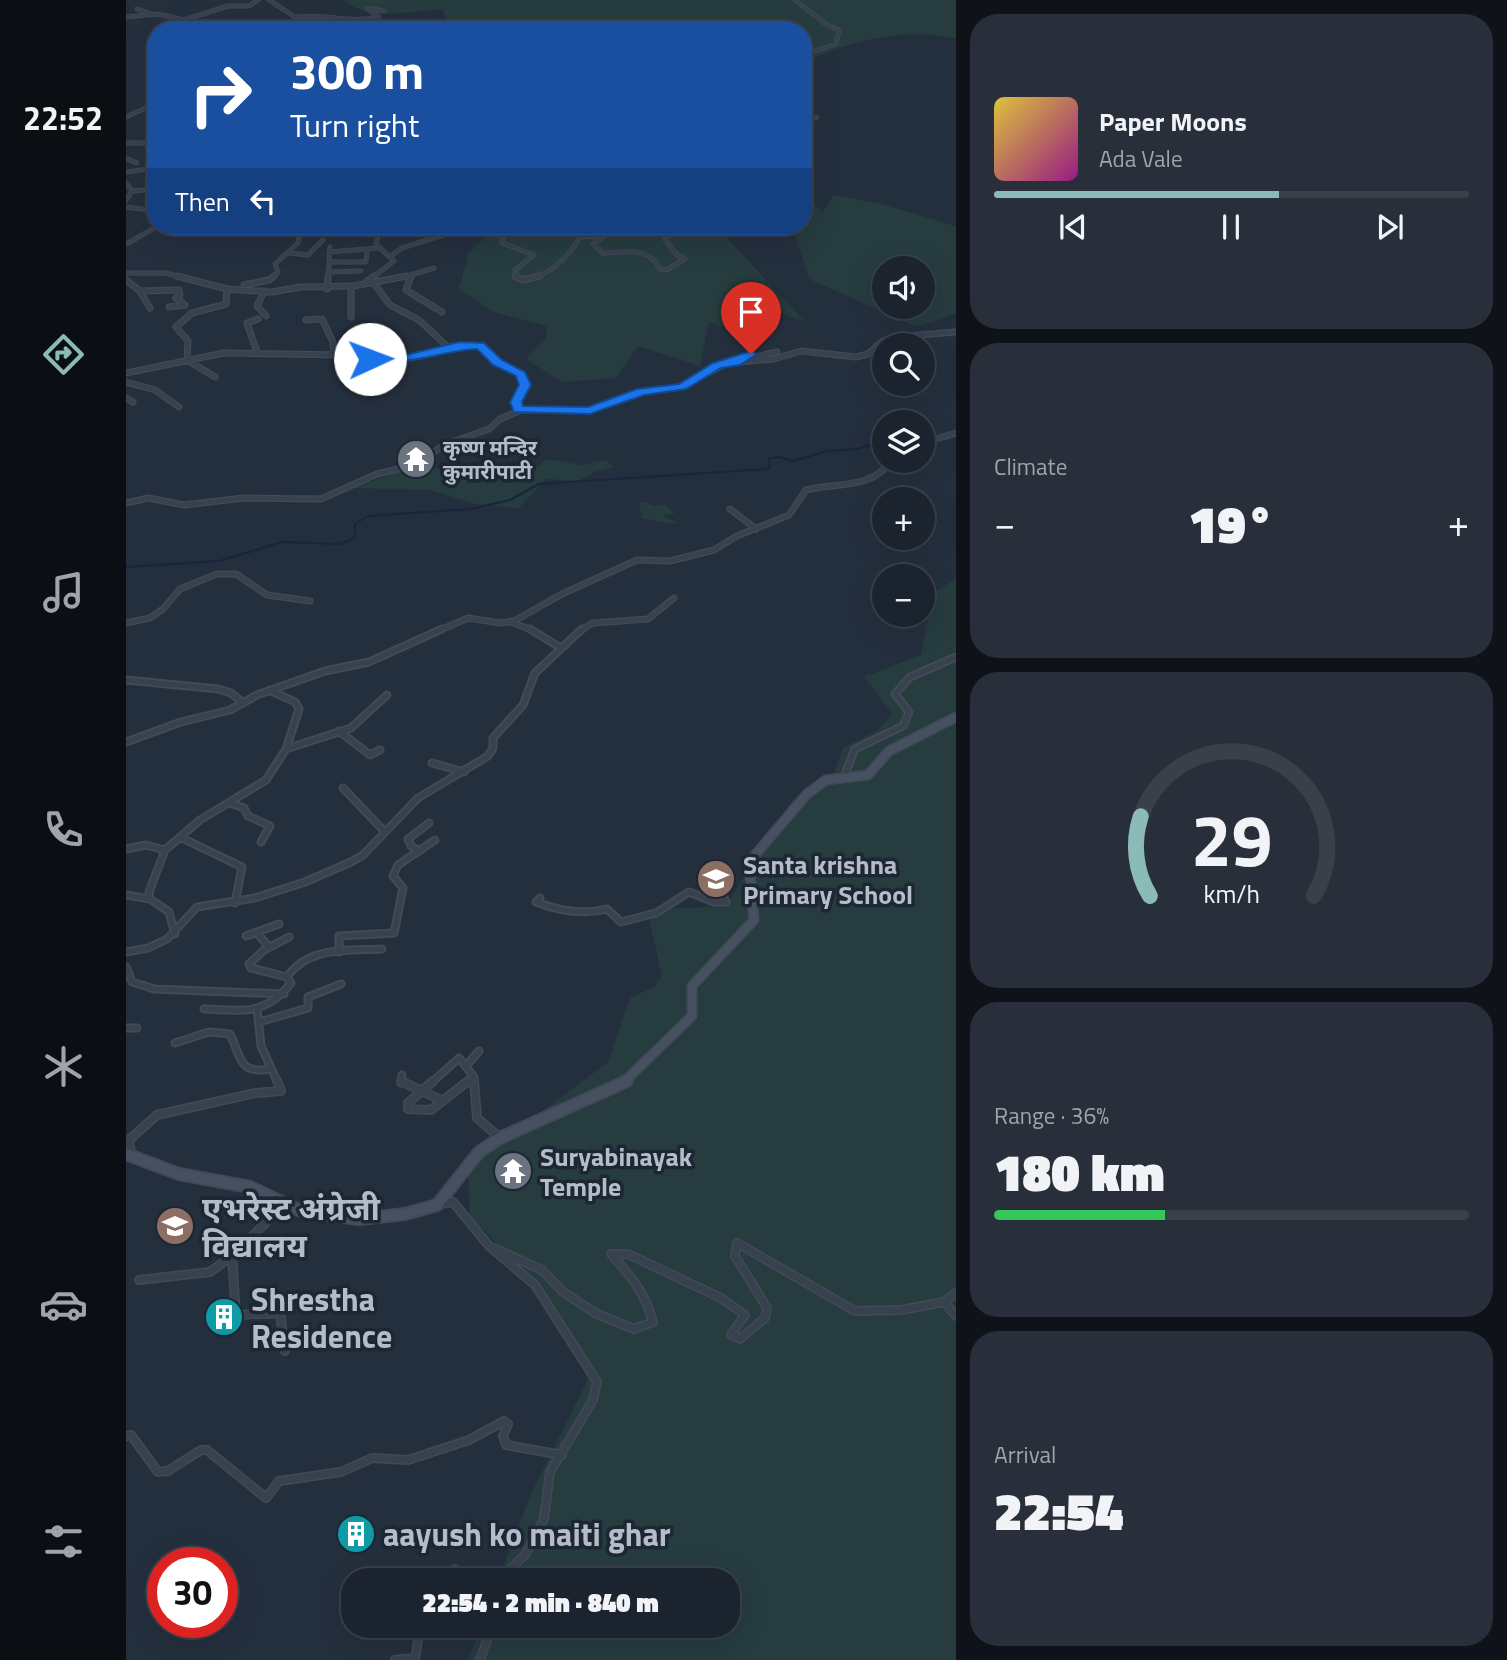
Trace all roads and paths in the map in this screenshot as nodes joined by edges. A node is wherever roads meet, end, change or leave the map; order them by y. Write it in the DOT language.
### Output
graph roads {
  1 [pos="258,0"];
  2 [pos="269,0"];
  3 [pos="796,0"];
  4 [pos="137,9"];
  5 [pos="313,10"];
  6 [pos="384,11"];
  7 [pos="152,14"];
  8 [pos="317,15"];
  9 [pos="126,17"];
  10 [pos="298,17"];
  11 [pos="302,21"];
  12 [pos="349,21"];
  13 [pos="359,21"];
  14 [pos="812,52"];
  15 [pos="147,107"];
  16 [pos="126,117"];
  17 [pos="817,117"];
  18 [pos="812,119"];
  19 [pos="126,143"];
  20 [pos="147,143"];
  21 [pos="126,158"];
  22 [pos="137,163"];
  23 [pos="147,169"];
  24 [pos="126,172"];
  25 [pos="126,183"];
  26 [pos="147,189"];
  27 [pos="132,191"];
  28 [pos="126,200"];
  29 [pos="126,207"];
  30 [pos="147,210"];
  31 [pos="147,232"];
  32 [pos="299,235"];
  33 [pos="377,235"];
  34 [pos="443,235"];
  35 [pos="593,235"];
  36 [pos="602,235"];
  37 [pos="672,235"];
  38 [pos="503,236"];
  39 [pos="323,240"];
  40 [pos="126,244"];
  41 [pos="379,248"];
  42 [pos="367,249"];
  43 [pos="289,253"];
  44 [pos="391,256"];
  45 [pos="329,262"];
  46 [pos="434,268"];
  47 [pos="361,271"];
  48 [pos="329,272"];
  49 [pos="126,273"];
  50 [pos="411,275"];
  51 [pos="126,280"];
  52 [pos="372,280"];
  53 [pos="351,287"];
  54 [pos="234,288"];
  55 [pos="227,289"];
  56 [pos="327,289"];
  57 [pos="140,290"];
  58 [pos="264,291"];
  59 [pos="169,307"];
  60 [pos="150,308"];
  61 [pos="442,312"];
  62 [pos="266,316"];
  63 [pos="351,317"];
  64 [pos="258,319"];
  65 [pos="306,320"];
  66 [pos="956,332"];
  67 [pos="388,339"];
  68 [pos="449,348"];
  69 [pos="257,352"];
  70 [pos="778,352"];
  71 [pos="334,355"];
  72 [pos="394,358"];
  73 [pos="187,360"];
  74 [pos="736,362"];
  75 [pos="126,373"];
  76 [pos="215,377"];
  77 [pos="126,382"];
  78 [pos="126,398"];
  79 [pos="126,404"];
  80 [pos="179,407"];
  81 [pos="521,410"];
  82 [pos="956,433"];
  83 [pos="935,439"];
  84 [pos="884,473"];
  85 [pos="126,503"];
  86 [pos="730,509"];
  87 [pos="756,529"];
  88 [pos="674,598"];
  89 [pos="310,601"];
  90 [pos="510,622"];
  91 [pos="126,623"];
  92 [pos="561,648"];
  93 [pos="956,657"];
  94 [pos="126,680"];
  95 [pos="269,690"];
  96 [pos="387,695"];
  97 [pos="243,703"];
  98 [pos="956,717"];
  99 [pos="339,731"];
  100 [pos="126,742"];
  101 [pos="286,749"];
  102 [pos="380,750"];
  103 [pos="432,763"];
  104 [pos="464,772"];
  105 [pos="844,777"];
  106 [pos="343,789"];
  107 [pos="230,803"];
  108 [pos="429,824"];
  109 [pos="384,831"];
  110 [pos="180,837"];
  111 [pos="435,839"];
  112 [pos="261,842"];
  113 [pos="126,849"];
  114 [pos="165,850"];
  115 [pos="419,850"];
  116 [pos="722,892"];
  117 [pos="126,895"];
  118 [pos="540,898"];
  119 [pos="150,900"];
  120 [pos="235,903"];
  121 [pos="279,923"];
  122 [pos="256,932"];
  123 [pos="175,934"];
  124 [pos="246,936"];
  125 [pos="289,937"];
  126 [pos="269,947"];
  127 [pos="382,949"];
  128 [pos="339,952"];
  129 [pos="127,953"];
  130 [pos="126,967"];
  131 [pos="287,977"];
  132 [pos="341,984"];
  133 [pos="284,994"];
  134 [pos="204,1009"];
  135 [pos="257,1009"];
  136 [pos="259,1022"];
  137 [pos="126,1028"];
  138 [pos="137,1028"];
  139 [pos="175,1043"];
  140 [pos="479,1051"];
  141 [pos="466,1066"];
  142 [pos="271,1069"];
  143 [pos="402,1075"];
  144 [pos="474,1077"];
  145 [pos="422,1091"];
  146 [pos="443,1101"];
  147 [pos="500,1139"];
  148 [pos="128,1154"];
  149 [pos="284,1204"];
  150 [pos="437,1205"];
  151 [pos="489,1246"];
  152 [pos="232,1256"];
  153 [pos="139,1280"];
  154 [pos="956,1293"];
  155 [pos="944,1302"];
  156 [pos="956,1316"];
  157 [pos="285,1351"];
  158 [pos="126,1436"];
  159 [pos="562,1455"];
  160 [pos="511,1568"];
  161 [pos="418,1638"];
  162 [pos="488,1638"];
  163 [pos="415,1659"];
  164 [pos="395,1660"];
  165 [pos="480,1660"];
  1 -- 7 [label="street"];
  2 -- 10 [label="street"];
  3 -- 14 [label="street"];
  4 -- 7 [label="street"];
  5 -- 8 [label="street"];
  6 -- 13 [label="street"];
  7 -- 9 [label="street"];
  8 -- 10 [label="street"];
  8 -- 12 [label="street"];
  10 -- 11 [label="street"];
  15 -- 16 [label="street"];
  17 -- 18 [label="street"];
  19 -- 20 [label="street"];
  21 -- 22 [label="street"];
  23 -- 24 [label="street"];
  25 -- 27 [label="street"];
  26 -- 27 [label="street"];
  27 -- 28 [label="street"];
  29 -- 30 [label="street"];
  31 -- 40 [label="street"];
  32 -- 43 [label="street"];
  33 -- 41 [label="street"];
  34 -- 44 [label="street"];
  35 -- 38 [label="street"];
  36 -- 37 [label="street"];
  39 -- 43 [label="street"];
  41 -- 42 [label="street"];
  41 -- 44 [label="street"];
  42 -- 45 [label="street"];
  42 -- 45 [label="street"];
  43 -- 54 [label="street"];
  44 -- 52 [label="street"];
  45 -- 48 [label="street"];
  46 -- 50 [label="street"];
  47 -- 48 [label="street"];
  48 -- 56 [label="street"];
  49 -- 55 [label="street"];
  50 -- 52 [label="street"];
  50 -- 61 [label="street"];
  51 -- 57 [label="street"];
  52 -- 53 [label="street"];
  52 -- 68 [label="street"];
  53 -- 56 [label="street"];
  53 -- 63 [label="street"];
  54 -- 55 [label="street"];
  54 -- 58 [label="street"];
  55 -- 73 [label="street"];
  56 -- 58 [label="street"];
  57 -- 59 [label="street"];
  57 -- 60 [label="street"];
  58 -- 62 [label="street"];
  64 -- 69 [label="street"];
  65 -- 71 [label="street"];
  66 -- 74 [label="street"];
  67 -- 72 [label="street"];
  68 -- 72 [label="street"];
  68 -- 81 [label="street"];
  69 -- 71 [label="street"];
  69 -- 73 [label="street"];
  70 -- 74 [label="street"];
  71 -- 72 [label="street"];
  73 -- 75 [label="street"];
  73 -- 76 [label="street"];
  74 -- 81 [label="street"];
  77 -- 80 [label="street"];
  78 -- 79 [label="street"];
  81 -- 85 [label="street"];
  82 -- 83 [label="street"];
  84 -- 87 [label="street"];
  86 -- 87 [label="street"];
  87 -- 90 [label="street"];
  88 -- 92 [label="street"];
  89 -- 91 [label="street"];
  90 -- 92 [label="street"];
  90 -- 95 [label="street"];
  92 -- 104 [label="street"];
  93 -- 105 [label="street"];
  94 -- 97 [label="street"];
  95 -- 97 [label="street"];
  95 -- 101 [label="street"];
  96 -- 99 [label="street"];
  97 -- 100 [label="street"];
  98 -- 105 [label="main road"];
  99 -- 101 [label="street"];
  99 -- 102 [label="street"];
  101 -- 107 [label="street"];
  103 -- 104 [label="street"];
  104 -- 109 [label="street"];
  105 -- 147 [label="main road"];
  106 -- 109 [label="street"];
  107 -- 110 [label="street"];
  107 -- 112 [label="street"];
  108 -- 115 [label="street"];
  109 -- 120 [label="street"];
  110 -- 114 [label="street"];
  110 -- 120 [label="street"];
  111 -- 115 [label="street"];
  113 -- 114 [label="street"];
  114 -- 119 [label="street"];
  115 -- 128 [label="street"];
  116 -- 118 [label="street"];
  117 -- 119 [label="street"];
  119 -- 123 [label="street"];
  120 -- 123 [label="street"];
  121 -- 122 [label="street"];
  122 -- 124 [label="street"];
  122 -- 126 [label="street"];
  123 -- 129 [label="street"];
  125 -- 126 [label="street"];
  126 -- 131 [label="street"];
  127 -- 128 [label="street"];
  128 -- 131 [label="street"];
  130 -- 133 [label="street"];
  131 -- 133 [label="street"];
  132 -- 136 [label="street"];
  133 -- 135 [label="street"];
  134 -- 135 [label="street"];
  135 -- 136 [label="street"];
  136 -- 142 [label="street"];
  137 -- 138 [label="street"];
  139 -- 142 [label="street"];
  140 -- 141 [label="street"];
  141 -- 144 [label="street"];
  141 -- 145 [label="street"];
  142 -- 148 [label="street"];
  143 -- 145 [label="street"];
  144 -- 146 [label="street"];
  144 -- 147 [label="street"];
  145 -- 146 [label="street"];
  145 -- 146 [label="street"];
  147 -- 150 [label="main road"];
  148 -- 149 [label="main road"];
  149 -- 150 [label="main road"];
  149 -- 152 [label="street"];
  150 -- 151 [label="street"];
  151 -- 155 [label="street"];
  151 -- 159 [label="street"];
  152 -- 153 [label="street"];
  152 -- 157 [label="street"];
  154 -- 155 [label="street"];
  155 -- 156 [label="street"];
  158 -- 159 [label="street"];
  159 -- 160 [label="street"];
  161 -- 163 [label="street"];
  162 -- 165 [label="street"];
  163 -- 164 [label="street"];
}
